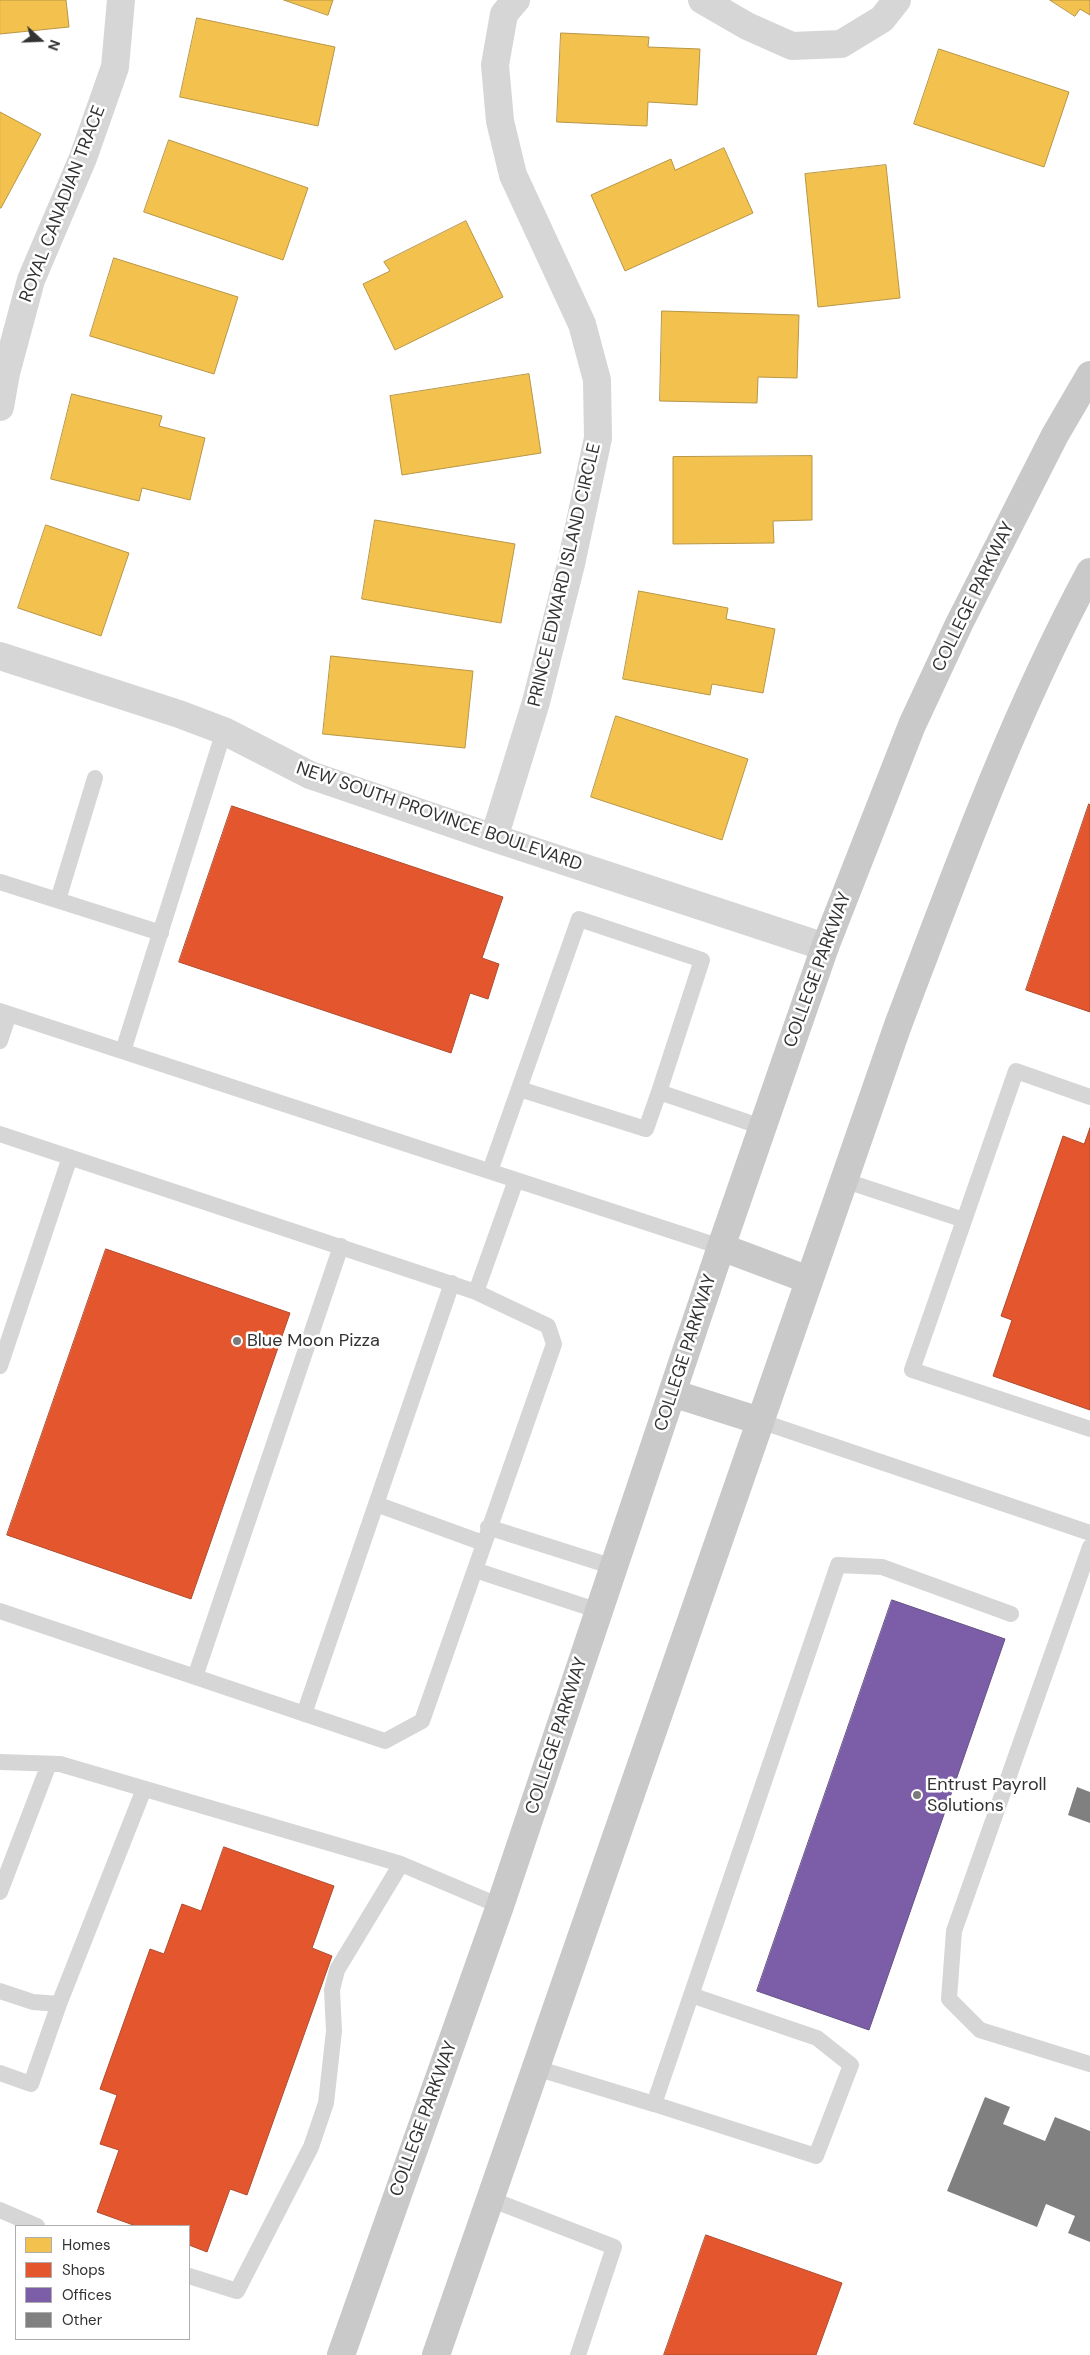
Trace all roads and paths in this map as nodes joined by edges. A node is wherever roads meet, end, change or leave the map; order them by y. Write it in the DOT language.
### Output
graph roads {
  1 [pos="120,0"];
  2 [pos="516,0"];
  3 [pos="702,0"];
  4 [pos="897,0"];
  5 [pos="1090,375"];
  6 [pos="0,407"];
  7 [pos="1090,572"];
  8 [pos="0,656"];
  9 [pos="224,731"];
  10 [pos="95,778"];
  11 [pos="494,838"];
  12 [pos="0,882"];
  13 [pos="58,900"];
  14 [pos="160,933"];
  15 [pos="825,947"];
  16 [pos="5,1012"];
  17 [pos="0,1041"];
  18 [pos="123,1051"];
  19 [pos="520,1088"];
  20 [pos="659,1092"];
  21 [pos="1090,1097"];
  22 [pos="762,1127"];
  23 [pos="0,1134"];
  24 [pos="70,1157"];
  25 [pos="490,1172"];
  26 [pos="516,1180"];
  27 [pos="843,1180"];
  28 [pos="964,1220"];
  29 [pos="341,1246"];
  30 [pos="721,1248"];
  31 [pos="809,1280"];
  32 [pos="452,1283"];
  33 [pos="476,1292"];
  34 [pos="0,1366"];
  35 [pos="672,1393"];
  36 [pos="760,1421"];
  37 [pos="1090,1429"];
  38 [pos="376,1504"];
  39 [pos="1090,1533"];
  40 [pos="486,1535"];
  41 [pos="1090,1547"];
  42 [pos="614,1567"];
  43 [pos="475,1570"];
  44 [pos="0,1611"];
  45 [pos="599,1611"];
  46 [pos="1011,1614"];
  47 [pos="195,1677"];
  48 [pos="304,1714"];
  49 [pos="0,1762"];
  50 [pos="49,1764"];
  51 [pos="144,1789"];
  52 [pos="401,1864"];
  53 [pos="0,1892"];
  54 [pos="500,1906"];
  55 [pos="0,1991"];
  56 [pos="691,1995"];
  57 [pos="59,2004"];
  58 [pos="1090,2064"];
  59 [pos="536,2068"];
  60 [pos="0,2073"];
  61 [pos="654,2104"];
  62 [pos="490,2199"];
  63 [pos="0,2210"];
  64 [pos="35,2225"];
  65 [pos="190,2276"];
  66 [pos="341,2355"];
  67 [pos="436,2355"];
  68 [pos="578,2355"];
  1 -- 6 [label="street, ROYAL CANADIAN TRACE"];
  2 -- 11 [label="street, PRINCE EDWARD ISLAND CIRCLE"];
  3 -- 4 [label="street"];
  5 -- 15 [label="main road, COLLEGE PARKWAY"];
  7 -- 27 [label="main road"];
  8 -- 9 [label="street, NEW SOUTH PROVINCE BOULEVARD"];
  9 -- 11 [label="street, NEW SOUTH PROVINCE BOULEVARD"];
  9 -- 14 [label="lane"];
  10 -- 13 [label="lane"];
  11 -- 15 [label="street, NEW SOUTH PROVINCE BOULEVARD"];
  12 -- 13 [label="lane"];
  13 -- 14 [label="lane"];
  14 -- 18 [label="lane"];
  15 -- 22 [label="main road, COLLEGE PARKWAY"];
  16 -- 17 [label="lane"];
  16 -- 18 [label="lane"];
  18 -- 25 [label="lane"];
  19 -- 20 [label="lane"];
  19 -- 20 [label="lane"];
  19 -- 25 [label="lane"];
  20 -- 22 [label="lane"];
  21 -- 28 [label="lane"];
  22 -- 30 [label="main road, COLLEGE PARKWAY"];
  23 -- 24 [label="lane"];
  24 -- 29 [label="lane"];
  24 -- 34 [label="lane"];
  25 -- 26 [label="lane"];
  26 -- 30 [label="lane"];
  26 -- 33 [label="lane"];
  27 -- 28 [label="lane"];
  27 -- 31 [label="main road"];
  28 -- 37 [label="lane"];
  29 -- 32 [label="lane"];
  29 -- 47 [label="lane"];
  30 -- 31 [label="main road"];
  30 -- 35 [label="main road, COLLEGE PARKWAY"];
  31 -- 36 [label="main road"];
  32 -- 33 [label="lane"];
  32 -- 38 [label="lane"];
  33 -- 40 [label="lane"];
  35 -- 36 [label="main road"];
  35 -- 42 [label="main road, COLLEGE PARKWAY"];
  36 -- 39 [label="lane"];
  36 -- 59 [label="main road"];
  38 -- 40 [label="lane"];
  38 -- 48 [label="lane"];
  40 -- 42 [label="lane"];
  40 -- 43 [label="lane"];
  41 -- 58 [label="lane"];
  42 -- 45 [label="main road, COLLEGE PARKWAY"];
  43 -- 45 [label="lane"];
  43 -- 48 [label="lane"];
  44 -- 47 [label="lane"];
  45 -- 54 [label="main road, COLLEGE PARKWAY"];
  46 -- 56 [label="lane"];
  47 -- 48 [label="lane"];
  49 -- 50 [label="lane"];
  50 -- 51 [label="lane"];
  50 -- 53 [label="lane"];
  51 -- 52 [label="lane"];
  51 -- 57 [label="lane"];
  52 -- 54 [label="lane"];
  52 -- 65 [label="lane"];
  54 -- 66 [label="main road, COLLEGE PARKWAY"];
  55 -- 57 [label="lane"];
  56 -- 61 [label="lane"];
  56 -- 61 [label="lane"];
  57 -- 60 [label="lane"];
  59 -- 61 [label="lane"];
  59 -- 62 [label="main road"];
  62 -- 67 [label="main road"];
  62 -- 68 [label="lane"];
  63 -- 64 [label="lane"];
}
